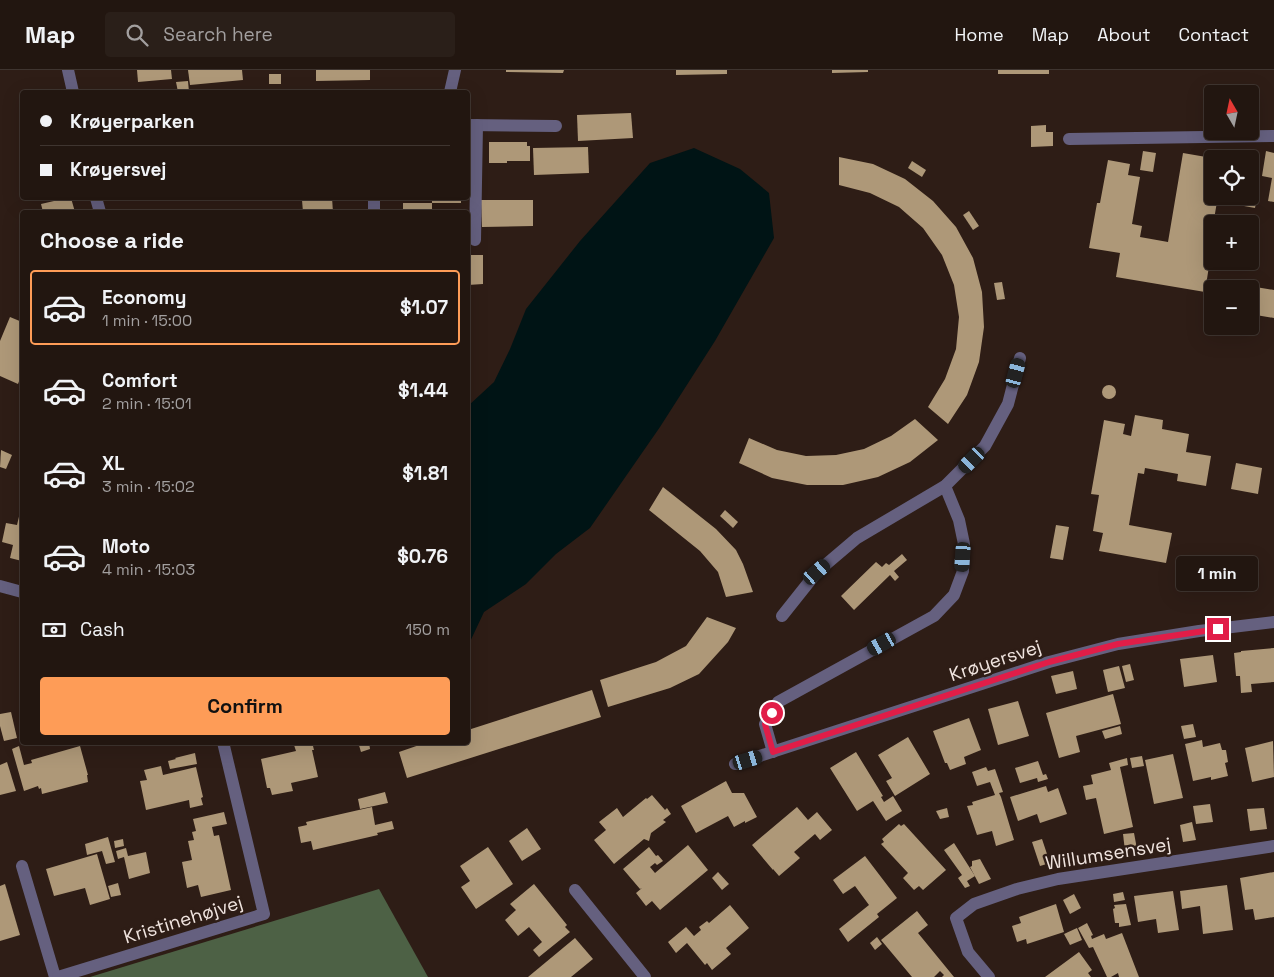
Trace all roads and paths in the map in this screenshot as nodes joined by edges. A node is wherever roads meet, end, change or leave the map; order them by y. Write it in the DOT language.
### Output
graph roads {
  1 [pos="68,70"];
  2 [pos="455,70"];
  3 [pos="73,90"];
  4 [pos="450,90"];
  5 [pos="472,125"];
  6 [pos="556,126"];
  7 [pos="1274,136"];
  8 [pos="1069,139"];
  9 [pos="475,240"];
  10 [pos="1020,358"];
  11 [pos="946,486"];
  12 [pos="0,586"];
  13 [pos="20,591"];
  14 [pos="782,616"];
  15 [pos="1274,622"];
  16 [pos="224,745"];
  17 [pos="773,752"];
  18 [pos="735,764"];
  19 [pos="1274,846"];
  20 [pos="22,866"];
  21 [pos="576,890"];
  22 [pos="56,977"];
  23 [pos="645,977"];
  24 [pos="989,977"];
  1 -- 3 [label="street"];
  2 -- 4 [label="street"];
  5 -- 6 [label="street"];
  5 -- 9 [label="street"];
  7 -- 8 [label="street"];
  10 -- 11 [label="street"];
  11 -- 14 [label="street"];
  11 -- 17 [label="street"];
  12 -- 13 [label="street"];
  15 -- 17 [label="street, Krøyersvej"];
  16 -- 22 [label="street, Kristinehøjvej"];
  17 -- 18 [label="street, Krøyersvej"];
  19 -- 24 [label="street, Willumsensvej"];
  20 -- 22 [label="street, Kristinehøjvej"];
  21 -- 23 [label="street"];
}
